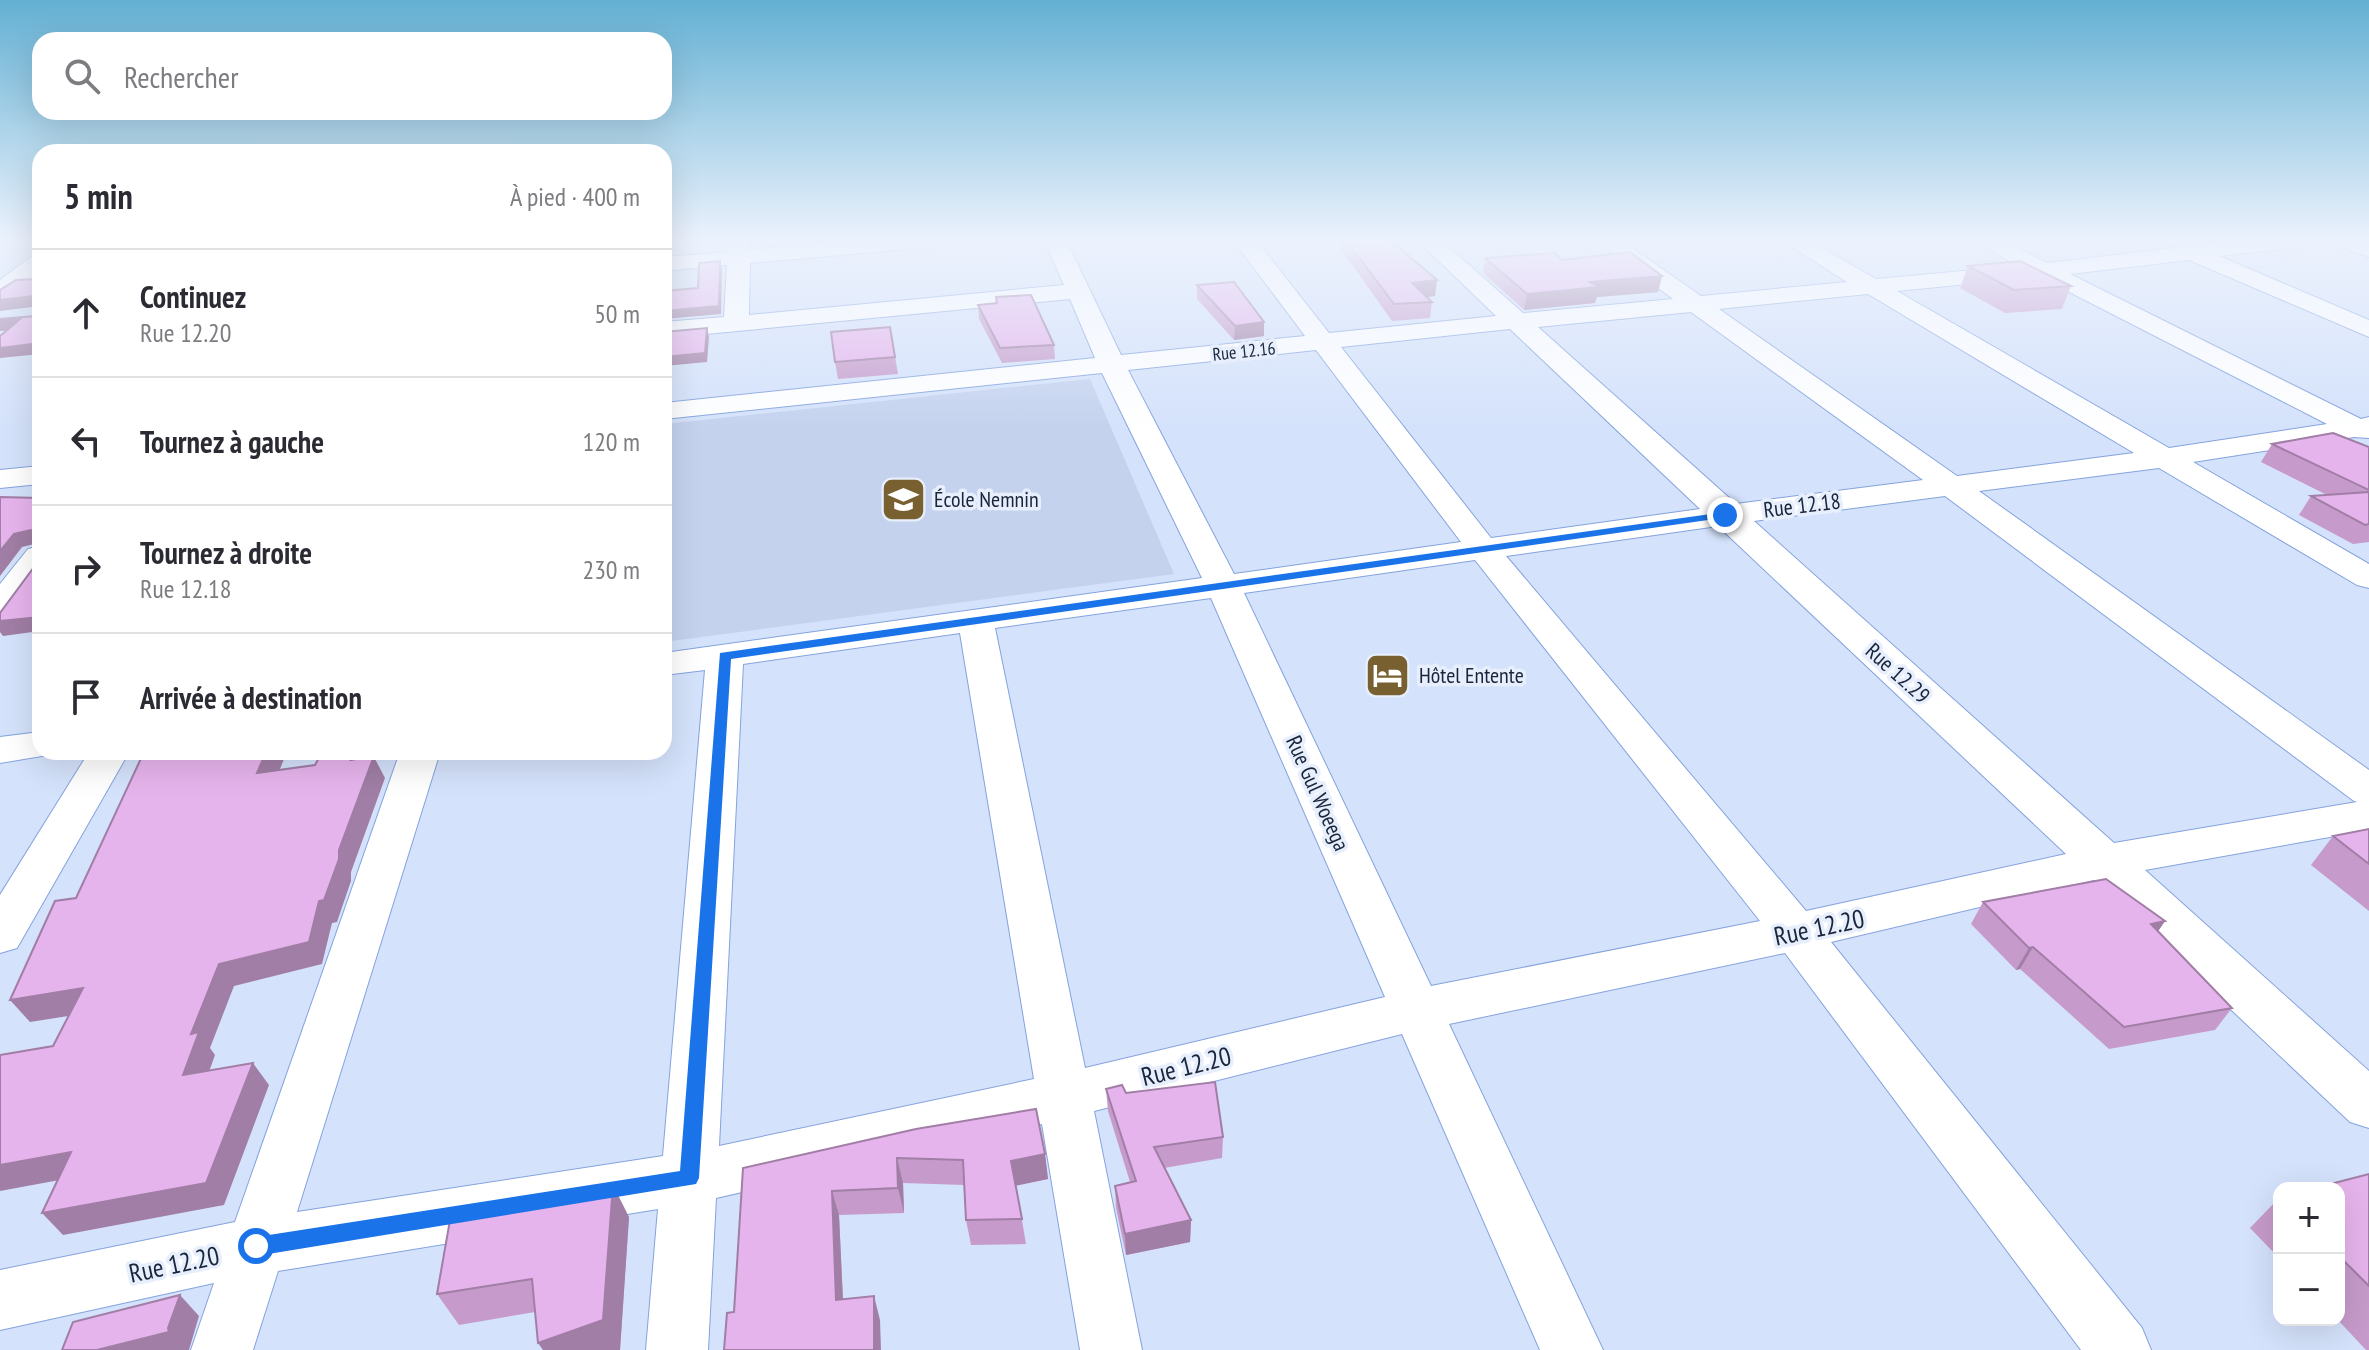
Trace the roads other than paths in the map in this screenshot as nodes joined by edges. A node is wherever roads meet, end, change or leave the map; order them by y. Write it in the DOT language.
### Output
graph roads {
  1 [pos="737,303"];
  2 [pos="951,303"];
  3 [pos="1085,303"];
  4 [pos="1293,303"];
  5 [pos="1498,303"];
  6 [pos="1705,303"];
  7 [pos="1900,303"];
  8 [pos="2111,303"];
  9 [pos="2308,303"];
  10 [pos="1695,304"];
  11 [pos="1518,321"];
  12 [pos="736,323"];
  13 [pos="672,329"];
  14 [pos="2369,329"];
  15 [pos="1324,343"];
  16 [pos="1112,365"];
  17 [pos="672,410"];
  18 [pos="2365,429"];
  19 [pos="2164,458"];
  20 [pos="1953,487"];
  21 [pos="1725,515"];
  22 [pos="1483,549"];
  23 [pos="32,566"];
  24 [pos="2369,578"];
  25 [pos="1223,586"];
  26 [pos="0,607"];
  27 [pos="976,622"];
  28 [pos="725,656"];
  29 [pos="672,663"];
  30 [pos="32,746"];
  31 [pos="0,750"];
  32 [pos="104,760"];
  33 [pos="417,760"];
  34 [pos="2369,791"];
  35 [pos="2369,815"];
  36 [pos="2106,861"];
  37 [pos="1796,932"];
  38 [pos="0,935"];
  39 [pos="1416,1010"];
  40 [pos="1063,1096"];
  41 [pos="2369,1105"];
  42 [pos="689,1178"];
  43 [pos="256,1246"];
  44 [pos="0,1300"];
  45 [pos="222,1350"];
  46 [pos="677,1350"];
  47 [pos="1111,1350"];
  48 [pos="1572,1350"];
  49 [pos="2120,1350"];
  1 -- 12 [label="street"];
  2 -- 12 [label="street"];
  3 -- 16 [label="street, Rue Gul Woeega"];
  4 -- 15 [label="street"];
  5 -- 11 [label="street, Rue 12.29"];
  6 -- 10 [label="street, Rue 12.16"];
  7 -- 19 [label="street"];
  8 -- 18 [label="street"];
  9 -- 14 [label="street"];
  10 -- 11 [label="street, Rue 12.16"];
  10 -- 20 [label="street"];
  11 -- 15 [label="street, Rue 12.16"];
  11 -- 21 [label="street, Rue 12.29"];
  12 -- 13 [label="street"];
  15 -- 16 [label="street, Rue 12.16"];
  15 -- 22 [label="street"];
  16 -- 17 [label="street, Rue 12.16"];
  16 -- 25 [label="street, Rue Gul Woeega"];
  18 -- 19 [label="street, Rue 12.18"];
  19 -- 20 [label="street, Rue 12.18"];
  19 -- 24 [label="street"];
  20 -- 21 [label="street, Rue 12.18"];
  20 -- 34 [label="street"];
  21 -- 22 [label="street, Rue 12.18"];
  21 -- 36 [label="street, Rue 12.29"];
  22 -- 25 [label="street, Rue 12.18"];
  22 -- 37 [label="street"];
  23 -- 26 [label="street"];
  25 -- 27 [label="street, Rue 12.18"];
  25 -- 39 [label="street, Rue Gul Woeega"];
  27 -- 28 [label="street, Rue 12.18"];
  27 -- 40 [label="street"];
  28 -- 29 [label="street, Rue 12.18"];
  28 -- 42 [label="street"];
  30 -- 31 [label="street"];
  32 -- 38 [label="street"];
  33 -- 43 [label="street"];
  35 -- 36 [label="street, Rue 12.20"];
  36 -- 37 [label="street, Rue 12.20"];
  36 -- 41 [label="street, Rue 12.29"];
  37 -- 39 [label="street, Rue 12.20"];
  37 -- 49 [label="street"];
  39 -- 40 [label="street, Rue 12.20"];
  39 -- 48 [label="street, Rue Gul Woeega"];
  40 -- 42 [label="street, Rue 12.20"];
  40 -- 47 [label="street"];
  42 -- 43 [label="street, Rue 12.20"];
  42 -- 46 [label="street"];
  43 -- 44 [label="street, Rue 12.20"];
  43 -- 45 [label="street"];
}
